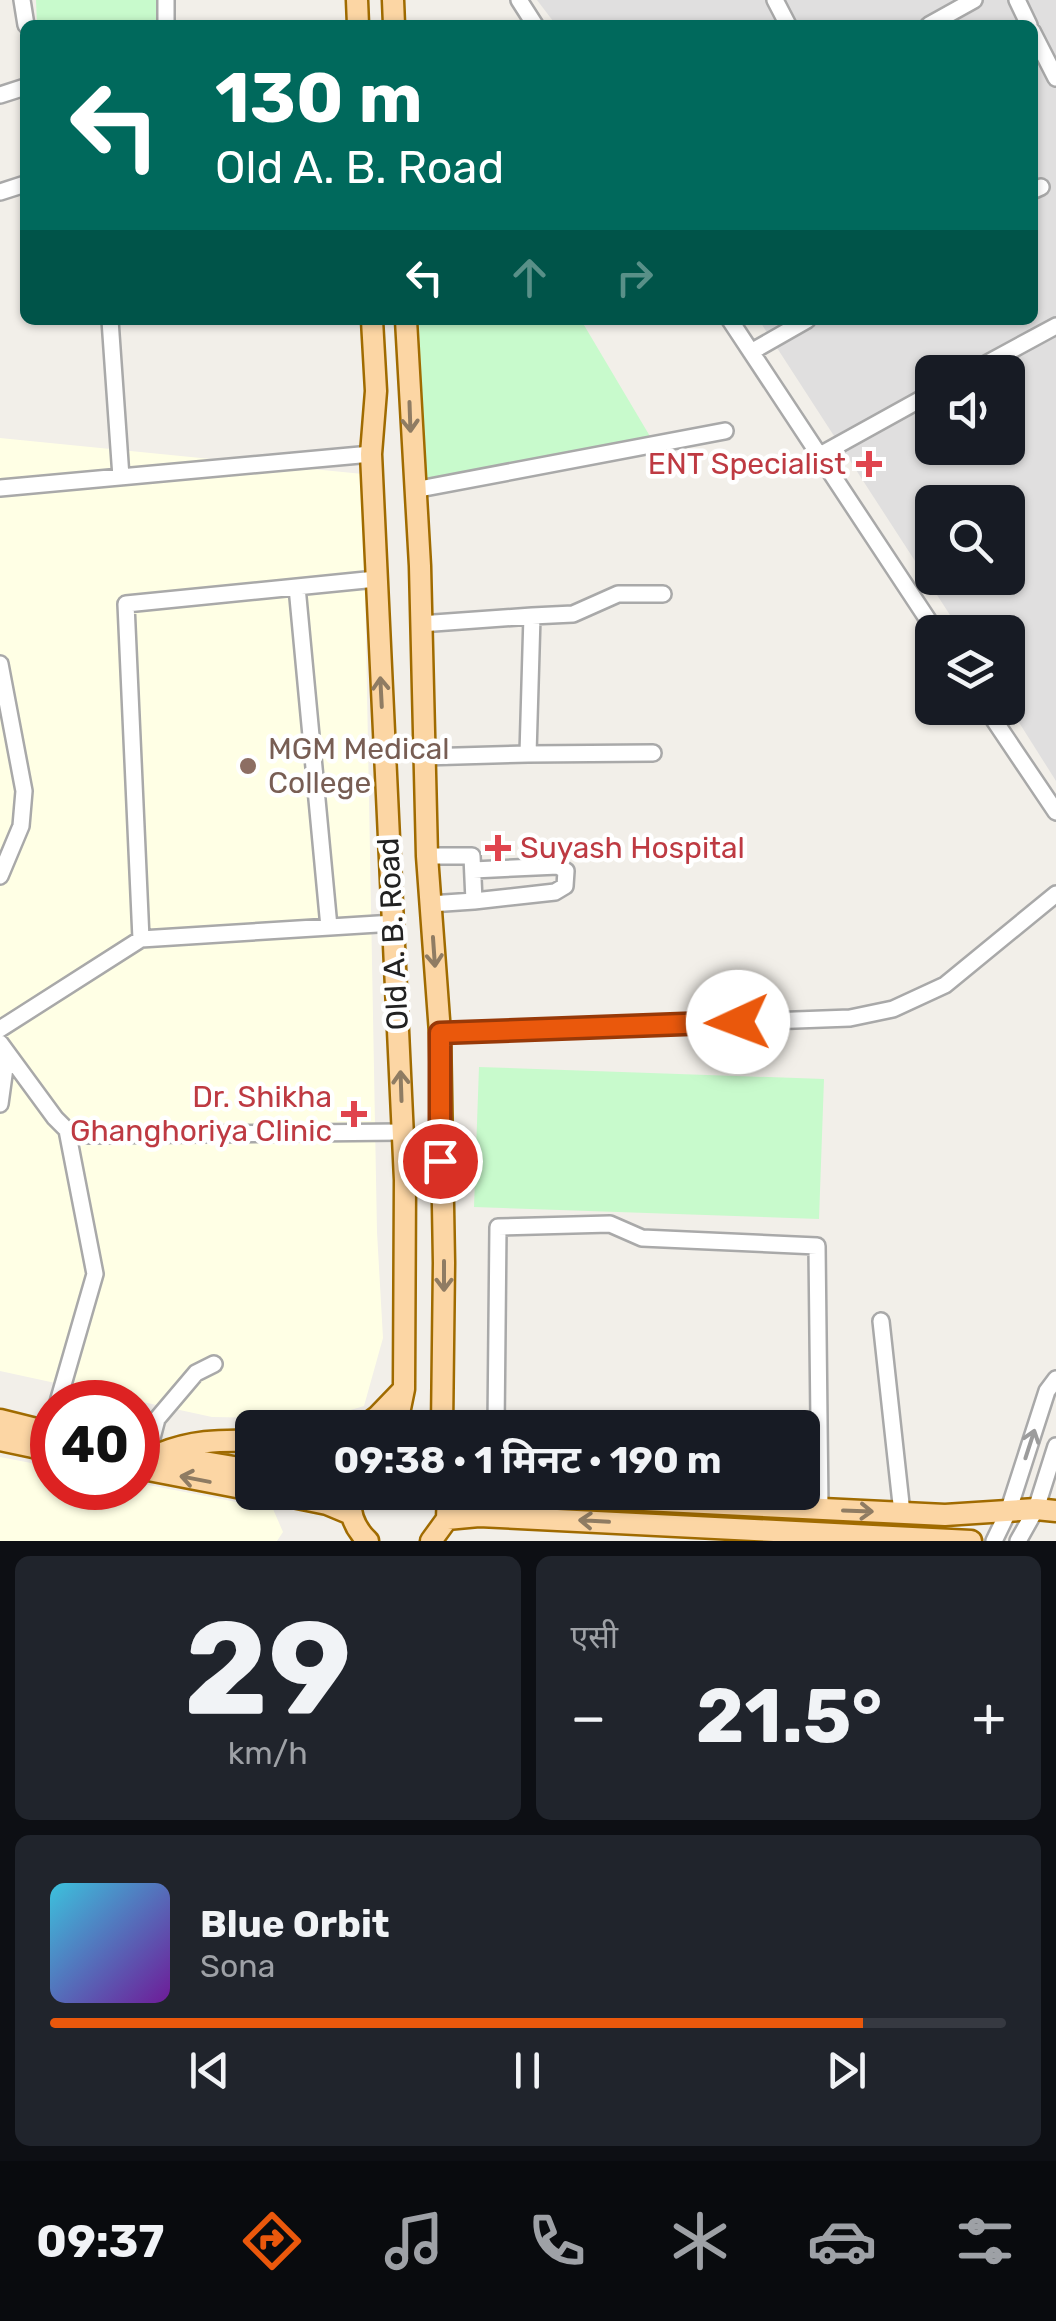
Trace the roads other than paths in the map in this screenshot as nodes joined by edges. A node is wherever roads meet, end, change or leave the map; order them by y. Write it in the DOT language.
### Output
graph roads {
  1 [pos="974,0"];
  2 [pos="938,20"];
  3 [pos="1038,42"];
  4 [pos="1056,78"];
  5 [pos="110,325"];
  6 [pos="372,325"];
  7 [pos="406,325"];
  8 [pos="733,325"];
  9 [pos="798,325"];
  10 [pos="1056,326"];
  11 [pos="751,352"];
  12 [pos="1002,355"];
  13 [pos="915,402"];
  14 [pos="726,432"];
  15 [pos="370,454"];
  16 [pos="820,455"];
  17 [pos="121,477"];
  18 [pos="0,488"];
  19 [pos="414,490"];
  20 [pos="376,579"];
  21 [pos="296,586"];
  22 [pos="662,594"];
  23 [pos="925,615"];
  24 [pos="532,616"];
  25 [pos="420,624"];
  26 [pos="0,664"];
  27 [pos="997,725"];
  28 [pos="654,753"];
  29 [pos="528,754"];
  30 [pos="423,757"];
  31 [pos="1056,812"];
  32 [pos="427,856"];
  33 [pos="473,870"];
  34 [pos="0,876"];
  35 [pos="1056,894"];
  36 [pos="474,901"];
  37 [pos="430,904"];
  38 [pos="394,923"];
  39 [pos="329,927"];
  40 [pos="141,938"];
  41 [pos="0,1029"];
  42 [pos="440,1033"];
  43 [pos="4,1048"];
  44 [pos="0,1104"];
  45 [pos="67,1130"];
  46 [pos="402,1132"];
  47 [pos="880,1321"];
  48 [pos="214,1364"];
  49 [pos="1056,1379"];
  50 [pos="64,1380"];
  51 [pos="404,1389"];
  52 [pos="384,1410"];
  53 [pos="400,1410"];
  54 [pos="442,1410"];
  55 [pos="496,1410"];
  56 [pos="812,1410"];
  57 [pos="160,1416"];
  58 [pos="0,1420"];
  59 [pos="30,1428"];
  60 [pos="30,1437"];
  61 [pos="0,1440"];
  62 [pos="235,1441"];
  63 [pos="1056,1446"];
  64 [pos="160,1452"];
  65 [pos="160,1459"];
  66 [pos="160,1462"];
  67 [pos="235,1468"];
  68 [pos="235,1485"];
  69 [pos="447,1510"];
  70 [pos="820,1510"];
  71 [pos="1046,1510"];
  72 [pos="1008,1512"];
  73 [pos="902,1513"];
  74 [pos="447,1519"];
  75 [pos="820,1537"];
  76 [pos="431,1541"];
  77 [pos="971,1541"];
  78 [pos="994,1541"];
  79 [pos="1018,1541"];
  1 -- 2 [label="street"];
  3 -- 4 [label="street"];
  5 -- 17 [label="street"];
  6 -- 15 [label="main road, Old A. B. Road"];
  7 -- 19 [label="main road, Old A. B. Road, one-way"];
  8 -- 11 [label="street"];
  9 -- 11 [label="street"];
  10 -- 12 [label="street"];
  11 -- 16 [label="street"];
  13 -- 16 [label="street"];
  14 -- 19 [label="street"];
  15 -- 17 [label="street"];
  15 -- 20 [label="main road, Old A. B. Road"];
  16 -- 23 [label="street"];
  17 -- 18 [label="street"];
  19 -- 25 [label="main road, Old A. B. Road"];
  20 -- 21 [label="street"];
  38 -- 20 [label="main road, Old A. B. Road, one-way"];
  21 -- 39 [label="street"];
  21 -- 40 [label="street"];
  22 -- 24 [label="street"];
  24 -- 25 [label="street"];
  24 -- 29 [label="street"];
  25 -- 30 [label="main road, Old A. B. Road"];
  26 -- 34 [label="street"];
  27 -- 31 [label="street"];
  28 -- 29 [label="street"];
  29 -- 30 [label="street"];
  30 -- 32 [label="main road, Old A. B. Road"];
  32 -- 33 [label="street"];
  32 -- 37 [label="main road, Old A. B. Road"];
  33 -- 36 [label="street"];
  33 -- 36 [label="street"];
  35 -- 42 [label="street"];
  36 -- 37 [label="street"];
  37 -- 42 [label="main road, Old A. B. Road, one-way"];
  38 -- 39 [label="street"];
  46 -- 38 [label="main road, Old A. B. Road, one-way"];
  39 -- 40 [label="street"];
  40 -- 41 [label="street"];
  42 -- 54 [label="main road, Old A. B. Road, one-way"];
  43 -- 44 [label="street"];
  43 -- 45 [label="street"];
  45 -- 46 [label="street"];
  45 -- 50 [label="street"];
  46 -- 51 [label="main road, Old A. B. Road"];
  47 -- 73 [label="street"];
  48 -- 57 [label="street"];
  72 -- 49 [label="street, one-way"];
  51 -- 52 [label="main road"];
  51 -- 53 [label="main road, Old A. B. Road"];
  55 -- 56 [label="street"];
  58 -- 59 [label="main road"];
  60 -- 61 [label="main road"];
  62 -- 64 [label="main road"];
  63 -- 71 [label="street"];
  65 -- 67 [label="main road"];
  68 -- 66 [label="main road, one-way"];
  69 -- 74 [label="main road"];
  70 -- 73 [label="main road, one-way"];
  71 -- 72 [label="main road"];
  71 -- 79 [label="street"];
  72 -- 73 [label="main road"];
  72 -- 78 [label="street"];
  75 -- 74 [label="main road, one-way"];
  74 -- 76 [label="main road"];
  75 -- 77 [label="main road"];
}
